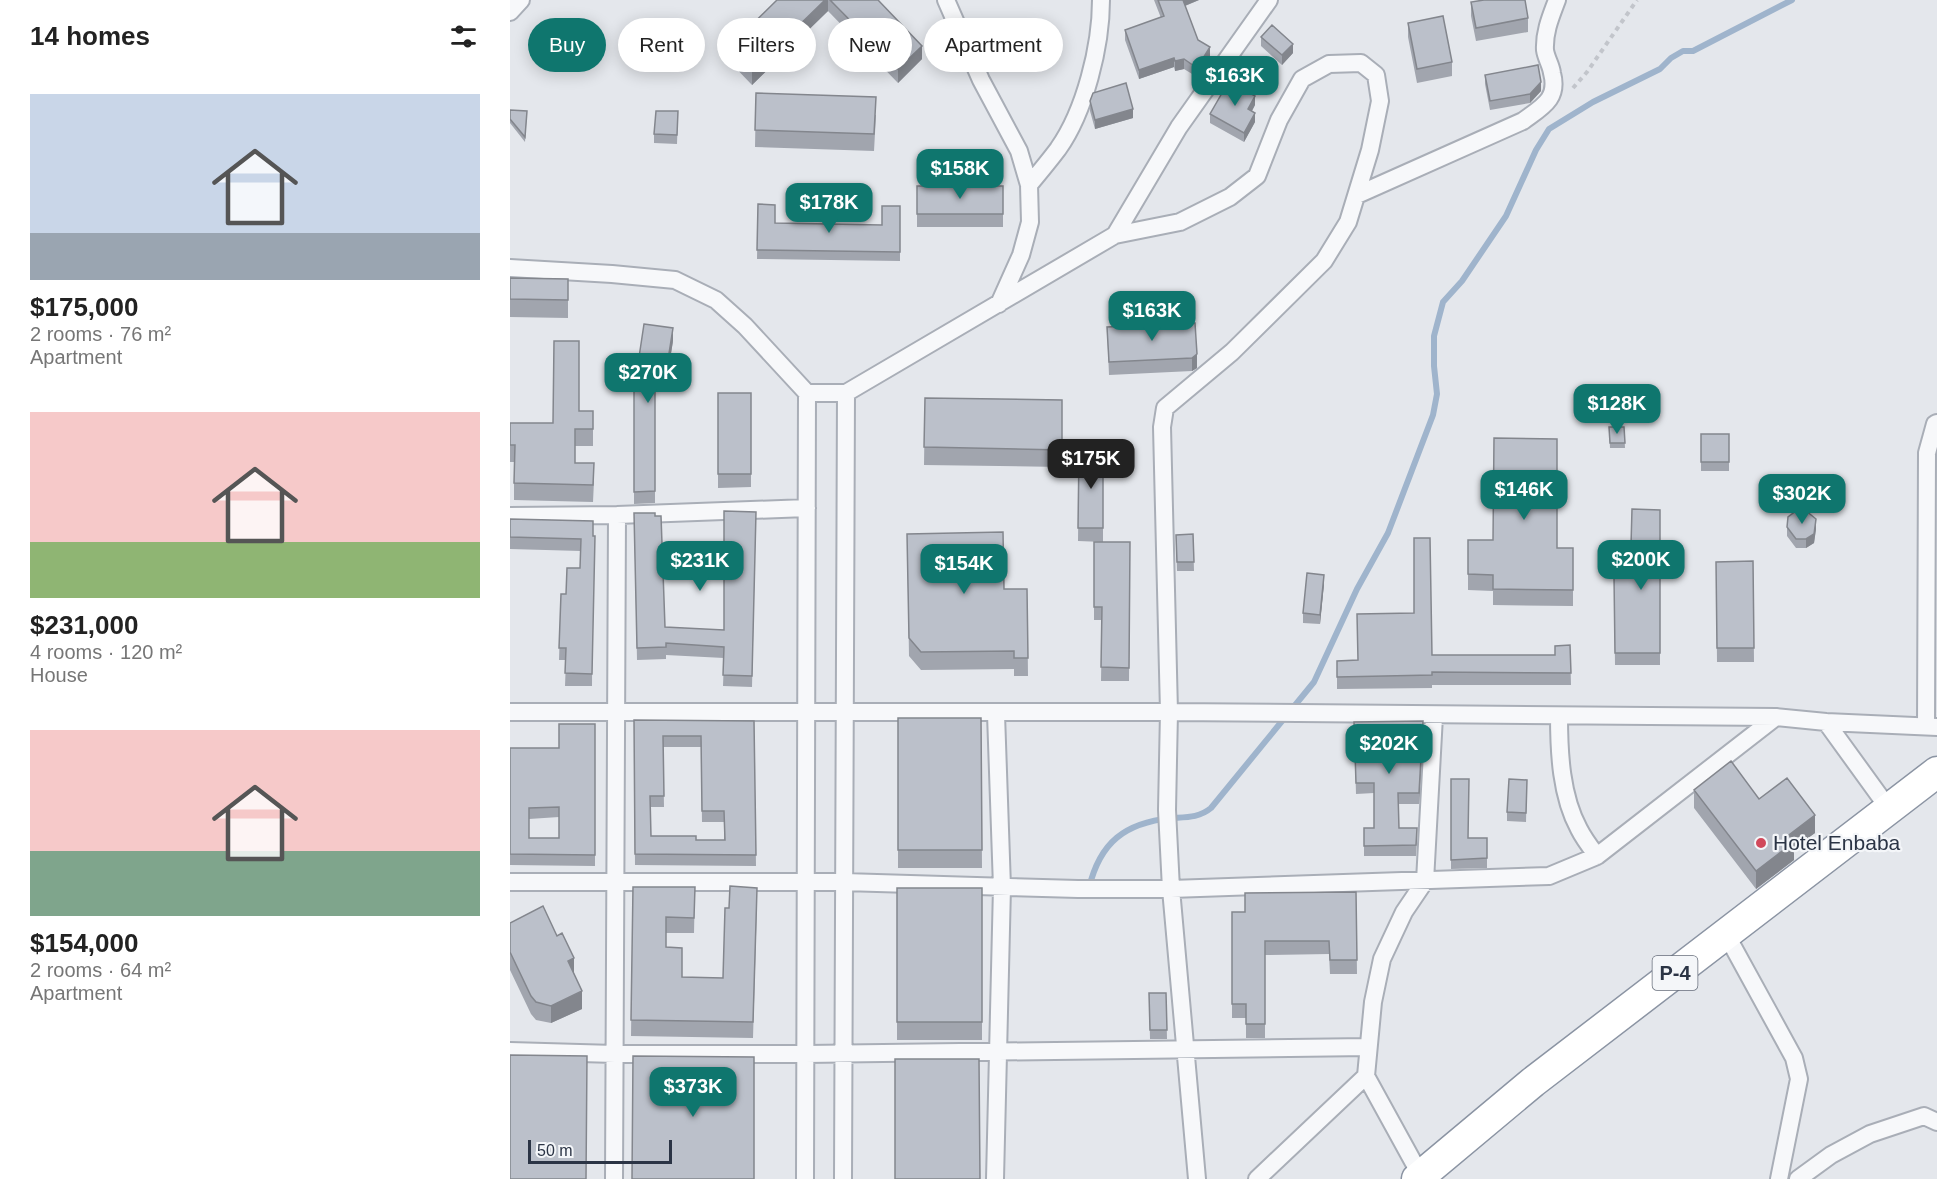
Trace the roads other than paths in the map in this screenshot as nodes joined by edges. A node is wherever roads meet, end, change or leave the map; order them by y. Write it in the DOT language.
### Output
graph roads {
  1 [pos="521,0"];
  2 [pos="946,0"];
  3 [pos="1101,0"];
  4 [pos="1269,0"];
  5 [pos="1557,0"];
  6 [pos="510,12"];
  7 [pos="1029,185"];
  8 [pos="1357,195"];
  9 [pos="1115,235"];
  10 [pos="510,268"];
  11 [pos="999,304"];
  12 [pos="807,393"];
  13 [pos="846,393"];
  14 [pos="1937,423"];
  15 [pos="807,508"];
  16 [pos="617,515"];
  17 [pos="510,516"];
  18 [pos="510,712"];
  19 [pos="616,712"];
  20 [pos="1169,712"];
  21 [pos="806,713"];
  22 [pos="846,713"];
  23 [pos="996,714"];
  24 [pos="1434,716"];
  25 [pos="1559,716"];
  26 [pos="1776,717"];
  27 [pos="1826,722"];
  28 [pos="1932,727"];
  29 [pos="1937,772"];
  30 [pos="1889,809"];
  31 [pos="1597,856"];
  32 [pos="1425,881"];
  33 [pos="510,882"];
  34 [pos="615,882"];
  35 [pos="805,882"];
  36 [pos="844,882"];
  37 [pos="1002,887"];
  38 [pos="1171,889"];
  39 [pos="1726,934"];
  40 [pos="1368,1047"];
  41 [pos="1186,1050"];
  42 [pos="510,1051"];
  43 [pos="844,1052"];
  44 [pos="998,1052"];
  45 [pos="615,1054"];
  46 [pos="806,1054"];
  47 [pos="1366,1076"];
  48 [pos="1937,1122"];
  49 [pos="1419,1177"];
  50 [pos="614,1179"];
  51 [pos="805,1179"];
  52 [pos="843,1179"];
  53 [pos="995,1179"];
  54 [pos="1197,1179"];
  55 [pos="1257,1179"];
  56 [pos="1779,1179"];
  57 [pos="1798,1179"];
  1 -- 6 [label="street"];
  2 -- 7 [label="street"];
  3 -- 7 [label="street"];
  4 -- 9 [label="street"];
  5 -- 8 [label="street"];
  7 -- 11 [label="street"];
  8 -- 9 [label="street"];
  8 -- 20 [label="street"];
  9 -- 11 [label="street"];
  10 -- 12 [label="street"];
  11 -- 13 [label="street"];
  12 -- 13 [label="street"];
  12 -- 15 [label="street"];
  13 -- 22 [label="street"];
  14 -- 28 [label="street"];
  15 -- 16 [label="street"];
  15 -- 21 [label="street"];
  16 -- 17 [label="street"];
  16 -- 19 [label="street"];
  18 -- 19 [label="street"];
  19 -- 21 [label="street"];
  19 -- 34 [label="street"];
  20 -- 23 [label="street"];
  20 -- 24 [label="street"];
  20 -- 38 [label="street"];
  21 -- 22 [label="street"];
  21 -- 35 [label="street"];
  22 -- 23 [label="street"];
  22 -- 36 [label="street"];
  23 -- 37 [label="street"];
  24 -- 25 [label="street"];
  24 -- 32 [label="street"];
  25 -- 26 [label="street"];
  25 -- 31 [label="street"];
  26 -- 27 [label="street"];
  26 -- 31 [label="street"];
  27 -- 28 [label="street"];
  27 -- 30 [label="street"];
  29 -- 30 [label="highway, P-4"];
  30 -- 39 [label="highway, P-4"];
  31 -- 32 [label="street"];
  32 -- 38 [label="street"];
  32 -- 40 [label="street"];
  33 -- 34 [label="street"];
  34 -- 35 [label="street"];
  34 -- 45 [label="street"];
  35 -- 36 [label="street"];
  35 -- 46 [label="street"];
  36 -- 37 [label="street"];
  36 -- 43 [label="street"];
  37 -- 38 [label="street"];
  37 -- 44 [label="street"];
  38 -- 41 [label="street"];
  39 -- 49 [label="highway, P-4"];
  39 -- 56 [label="street"];
  40 -- 41 [label="street"];
  40 -- 47 [label="street"];
  41 -- 44 [label="street"];
  41 -- 54 [label="street"];
  42 -- 45 [label="street"];
  43 -- 44 [label="street"];
  43 -- 46 [label="street"];
  43 -- 52 [label="street"];
  44 -- 53 [label="street"];
  45 -- 46 [label="street"];
  45 -- 50 [label="street"];
  46 -- 51 [label="street"];
  47 -- 49 [label="street"];
  47 -- 55 [label="street"];
  48 -- 57 [label="street"];
}
